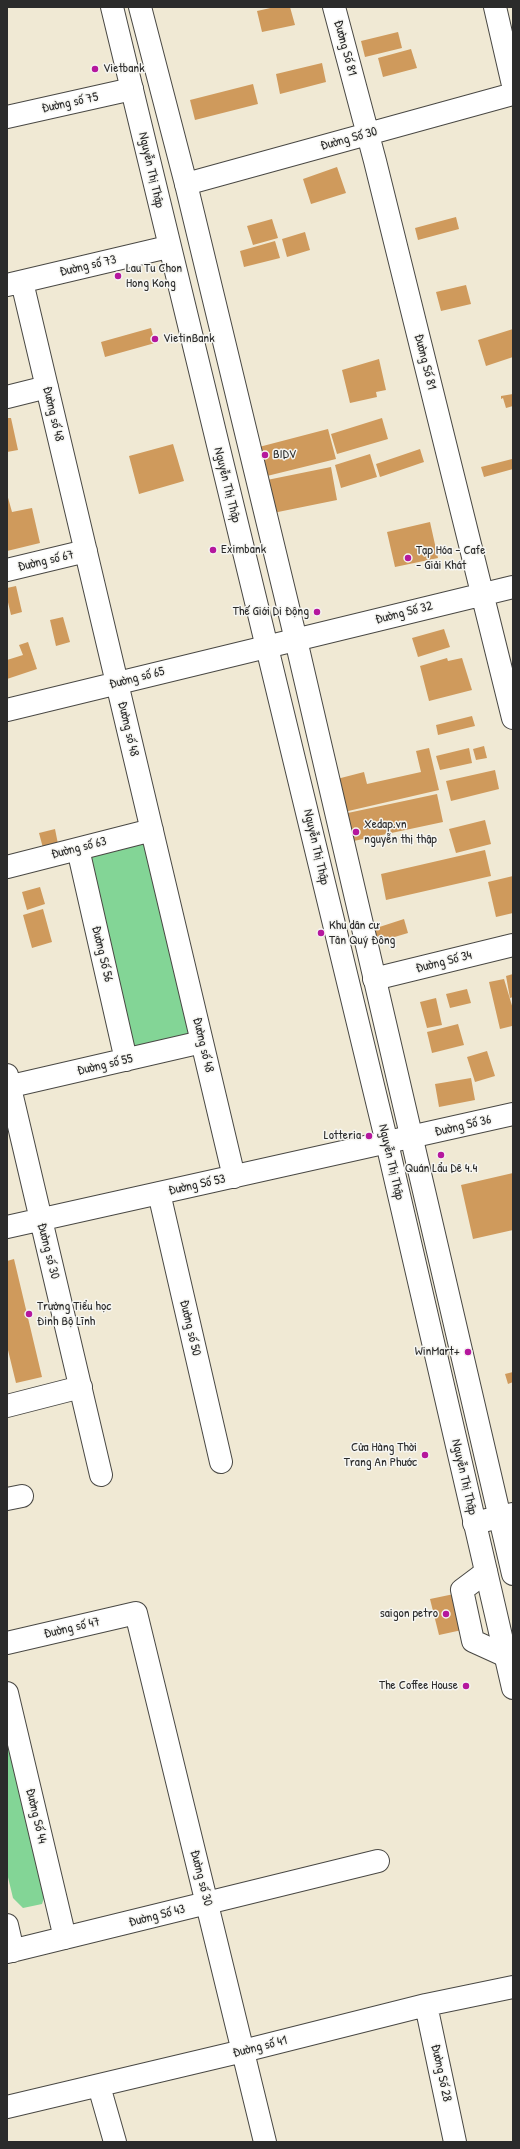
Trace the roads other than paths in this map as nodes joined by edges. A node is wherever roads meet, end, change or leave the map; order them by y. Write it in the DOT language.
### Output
graph roads {
  1 [pos="112,7"];
  2 [pos="140,7"];
  3 [pos="334,7"];
  4 [pos="495,7"];
  5 [pos="513,86"];
  6 [pos="132,89"];
  7 [pos="513,94"];
  8 [pos="7,117"];
  9 [pos="368,134"];
  10 [pos="186,184"];
  11 [pos="168,247"];
  12 [pos="15,284"];
  13 [pos="47,387"];
  14 [pos="7,397"];
  15 [pos="86,551"];
  16 [pos="7,570"];
  17 [pos="513,587"];
  18 [pos="483,594"];
  19 [pos="296,640"];
  20 [pos="268,647"];
  21 [pos="117,683"];
  22 [pos="7,710"];
  23 [pos="513,718"];
  24 [pos="152,830"];
  25 [pos="78,849"];
  26 [pos="7,867"];
  27 [pos="513,945"];
  28 [pos="374,979"];
  29 [pos="202,1042"];
  30 [pos="126,1060"];
  31 [pos="8,1083"];
  32 [pos="513,1114"];
  33 [pos="412,1137"];
  34 [pos="387,1143"];
  35 [pos="234,1177"];
  36 [pos="159,1193"];
  37 [pos="40,1219"];
  38 [pos="7,1227"];
  39 [pos="81,1387"];
  40 [pos="7,1406"];
  41 [pos="220,1462"];
  42 [pos="101,1475"];
  43 [pos="506,1516"];
  44 [pos="474,1523"];
  45 [pos="513,1574"];
  46 [pos="136,1613"];
  47 [pos="7,1644"];
  48 [pos="513,1688"];
  49 [pos="7,1693"];
  50 [pos="378,1862"];
  51 [pos="207,1904"];
  52 [pos="7,1925"];
  53 [pos="65,1938"];
  54 [pos="10,1952"];
  55 [pos="513,1988"];
  56 [pos="426,2005"];
  57 [pos="243,2051"];
  58 [pos="99,2086"];
  59 [pos="7,2107"];
  60 [pos="115,2142"];
  61 [pos="265,2142"];
  62 [pos="455,2142"];
  1 -- 6 [label="street, Nguyễn Thị Thập"];
  2 -- 10 [label="street, Nguyễn Thị Thập"];
  3 -- 9 [label="street, Đường Số 81"];
  4 -- 5 [label="street"];
  6 -- 8 [label="street, Đường số 75"];
  6 -- 11 [label="street, Nguyễn Thị Thập"];
  7 -- 9 [label="street, Đường Số 30"];
  9 -- 10 [label="street, Đường Số 30"];
  9 -- 18 [label="street, Đường Số 81"];
  10 -- 19 [label="street, Nguyễn Thị Thập"];
  11 -- 12 [label="street, Đường số 73"];
  11 -- 20 [label="street, Nguyễn Thị Thập"];
  12 -- 13 [label="street, Đường số 48"];
  13 -- 14 [label="street"];
  13 -- 15 [label="street, Đường số 48"];
  15 -- 16 [label="street, Đường số 67"];
  15 -- 21 [label="street, Đường số 48"];
  17 -- 18 [label="street, Đường Số 32"];
  18 -- 19 [label="street, Đường Số 32"];
  18 -- 23 [label="street, Đường Số 81"];
  19 -- 20 [label="street, Đường Số 32"];
  19 -- 28 [label="street, Nguyễn Thị Thập"];
  20 -- 21 [label="street, Đường số 65"];
  20 -- 34 [label="street, Nguyễn Thị Thập"];
  21 -- 22 [label="street, Đường số 65"];
  21 -- 24 [label="street, Đường số 48"];
  24 -- 25 [label="street, Đường số 63"];
  24 -- 29 [label="street, Đường số 48"];
  25 -- 26 [label="street, Đường số 63"];
  25 -- 30 [label="street, Đường Số 56"];
  27 -- 28 [label="street, Đường Số 34"];
  28 -- 33 [label="street, Nguyễn Thị Thập"];
  29 -- 30 [label="street, Đường số 55"];
  29 -- 35 [label="street, Đường số 48"];
  30 -- 31 [label="street, Đường số 55"];
  31 -- 37 [label="street, Đường số 30"];
  32 -- 33 [label="street, Đường Số 36"];
  33 -- 34 [label="street, Đường Số 36"];
  33 -- 43 [label="street, Nguyễn Thị Thập"];
  34 -- 35 [label="street, Đường Số 53"];
  34 -- 44 [label="street, Nguyễn Thị Thập"];
  35 -- 36 [label="street, Đường Số 53"];
  36 -- 37 [label="street, Đường Số 53"];
  36 -- 41 [label="street, Đường số 50"];
  37 -- 38 [label="street, Đường Số 53"];
  37 -- 39 [label="street, Đường số 30"];
  39 -- 40 [label="street"];
  39 -- 42 [label="street, Đường số 30"];
  43 -- 44 [label="street"];
  43 -- 45 [label="street, Nguyễn Thị Thập"];
  44 -- 48 [label="street, Nguyễn Thị Thập"];
  46 -- 47 [label="street, Đường số 47"];
  46 -- 51 [label="street, Đường số 30"];
  49 -- 53 [label="street, Đường Số 44"];
  50 -- 51 [label="street, Đường Số 43"];
  51 -- 53 [label="street, Đường Số 43"];
  51 -- 57 [label="street, Đường số 30"];
  52 -- 54 [label="street"];
  53 -- 54 [label="street, Đường Số 43"];
  55 -- 56 [label="street, Đường số 41"];
  56 -- 57 [label="street, Đường số 41"];
  56 -- 62 [label="street, Đường Số 28"];
  57 -- 58 [label="street, Đường số 41"];
  57 -- 61 [label="street, Đường số 30"];
  58 -- 59 [label="street, Đường số 41"];
  58 -- 60 [label="street"];
}
